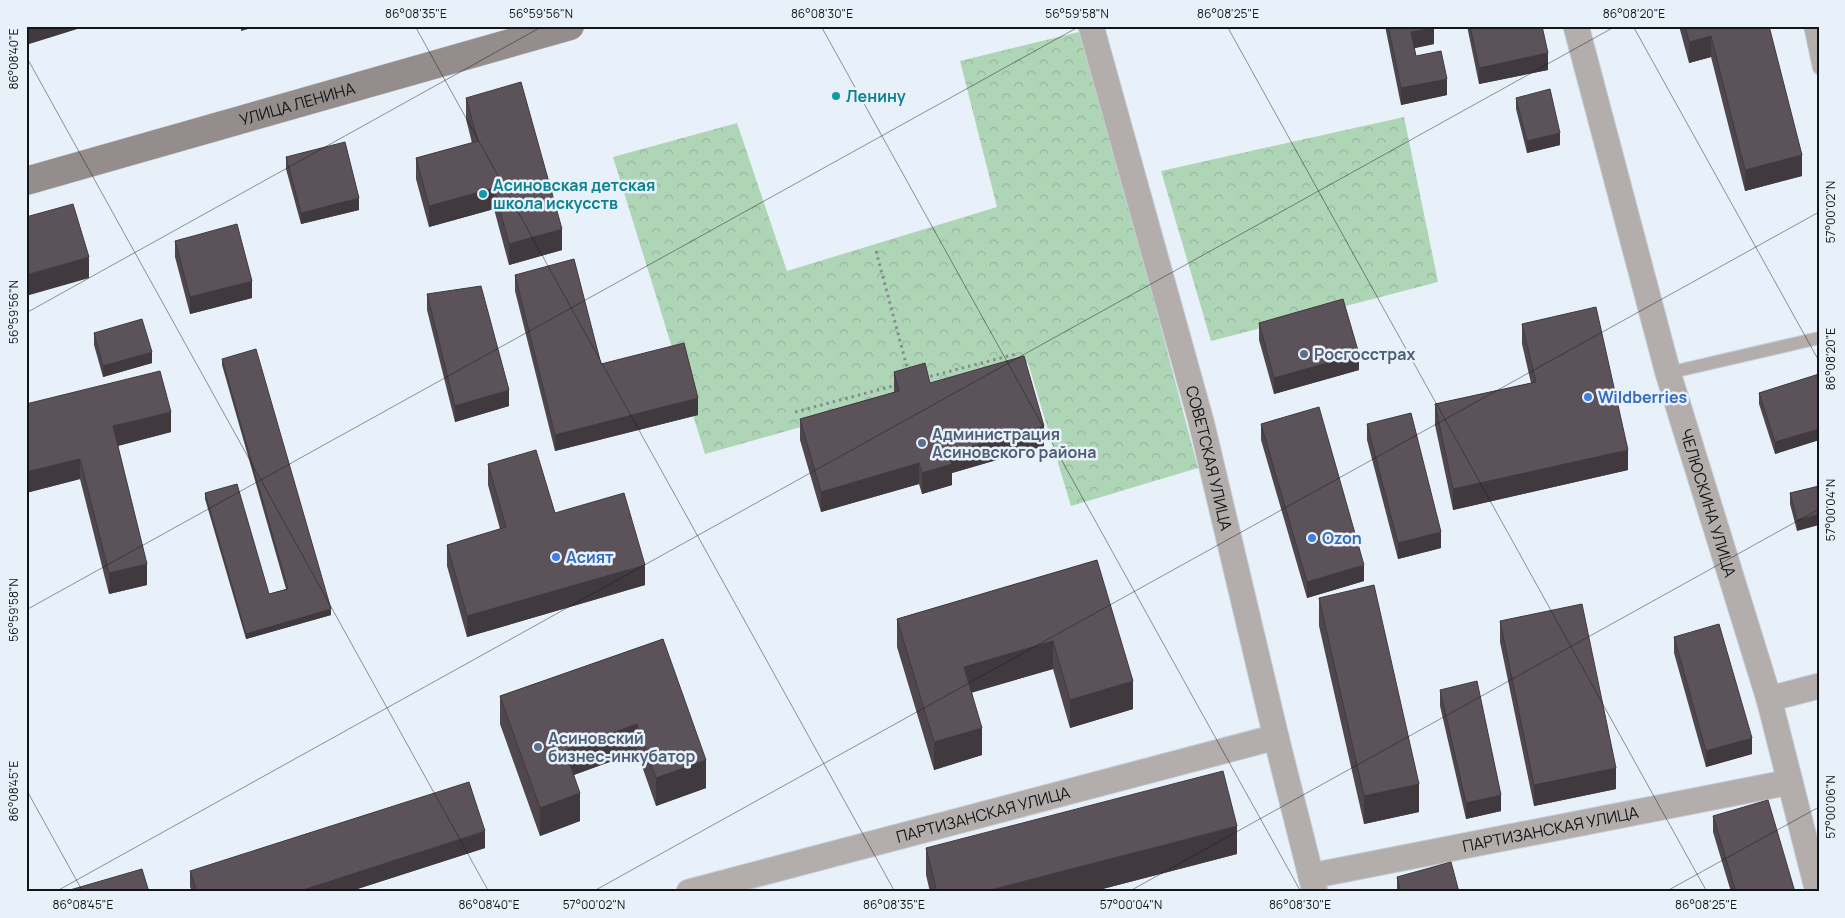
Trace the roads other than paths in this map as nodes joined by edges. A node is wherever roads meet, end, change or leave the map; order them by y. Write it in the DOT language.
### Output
graph roads {
  1 [pos="570,26"];
  2 [pos="1091,26"];
  3 [pos="1576,26"];
  4 [pos="1810,26"];
  5 [pos="1819,68"];
  6 [pos="26,181"];
  7 [pos="1819,338"];
  8 [pos="1668,373"];
  9 [pos="1819,686"];
  10 [pos="1769,698"];
  11 [pos="1276,737"];
  12 [pos="1790,782"];
  13 [pos="1313,884"];
  14 [pos="689,892"];
  15 [pos="1818,892"];
  1 -- 6 [label="main road, УЛИЦА ЛЕНИНА"];
  2 -- 11 [label="street, СОВЕТСКАЯ УЛИЦА"];
  3 -- 8 [label="street, ЧЕЛЮСКИНА УЛИЦА"];
  4 -- 5 [label="lane"];
  7 -- 8 [label="lane"];
  8 -- 10 [label="street, ЧЕЛЮСКИНА УЛИЦА"];
  9 -- 10 [label="street"];
  10 -- 12 [label="street, ЧЕЛЮСКИНА УЛИЦА"];
  11 -- 13 [label="street, СОВЕТСКАЯ УЛИЦА"];
  11 -- 14 [label="street, ПАРТИЗАНСКАЯ УЛИЦА"];
  12 -- 13 [label="street, ПАРТИЗАНСКАЯ УЛИЦА"];
  12 -- 15 [label="street, ЧЕЛЮСКИНА УЛИЦА"];
}
